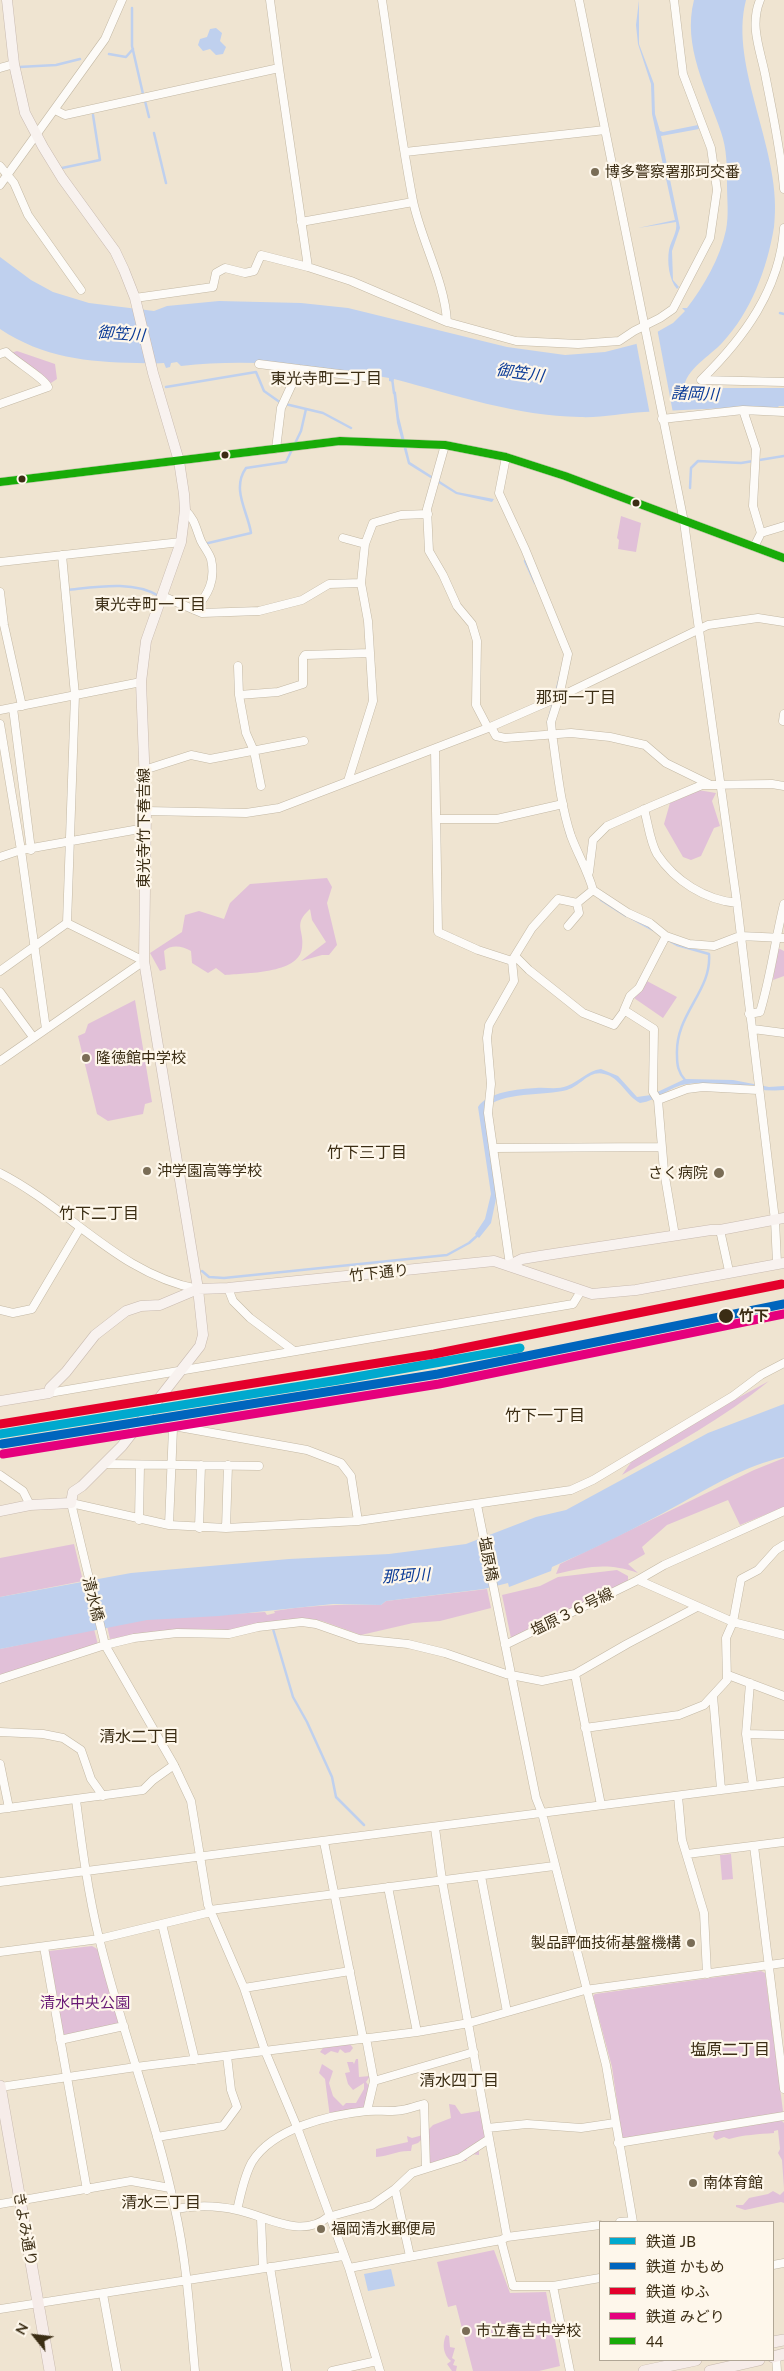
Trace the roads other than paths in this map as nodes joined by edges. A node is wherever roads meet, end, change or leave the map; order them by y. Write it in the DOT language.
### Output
graph roads {
  1 [pos="122,0"];
  2 [pos="270,0"];
  3 [pos="382,0"];
  4 [pos="579,0"];
  5 [pos="674,0"];
  6 [pos="760,0"];
  7 [pos="5,4"];
  8 [pos="14,64"];
  9 [pos="0,68"];
  10 [pos="279,68"];
  11 [pos="55,110"];
  12 [pos="605,130"];
  13 [pos="36,134"];
  14 [pos="405,152"];
  15 [pos="0,166"];
  16 [pos="8,175"];
  17 [pos="0,185"];
  18 [pos="784,189"];
  19 [pos="413,202"];
  20 [pos="301,222"];
  21 [pos="784,228"];
  22 [pos="308,267"];
  23 [pos="81,290"];
  24 [pos="135,298"];
  25 [pos="447,322"];
  26 [pos="644,327"];
  27 [pos="0,354"];
  28 [pos="259,364"];
  29 [pos="299,368"];
  30 [pos="372,378"];
  31 [pos="784,382"];
  32 [pos="0,404"];
  33 [pos="743,410"];
  34 [pos="784,412"];
  35 [pos="662,419"];
  36 [pos="445,445"];
  37 [pos="276,449"];
  38 [pos="506,457"];
  39 [pos="179,462"];
  40 [pos="0,482"];
  41 [pos="185,510"];
  42 [pos="428,514"];
  43 [pos="684,522"];
  44 [pos="784,526"];
  45 [pos="761,533"];
  46 [pos="344,538"];
  47 [pos="181,542"];
  48 [pos="365,544"];
  49 [pos="754,547"];
  50 [pos="62,555"];
  51 [pos="784,558"];
  52 [pos="0,562"];
  53 [pos="361,583"];
  54 [pos="0,592"];
  55 [pos="162,596"];
  56 [pos="195,610"];
  57 [pos="784,622"];
  58 [pos="700,629"];
  59 [pos="370,653"];
  60 [pos="238,666"];
  61 [pos="141,682"];
  62 [pos="75,695"];
  63 [pos="239,695"];
  64 [pos="559,697"];
  65 [pos="22,706"];
  66 [pos="13,708"];
  67 [pos="0,710"];
  68 [pos="0,724"];
  69 [pos="490,728"];
  70 [pos="552,733"];
  71 [pos="304,742"];
  72 [pos="435,750"];
  73 [pos="254,751"];
  74 [pos="144,770"];
  75 [pos="348,781"];
  76 [pos="709,784"];
  77 [pos="721,784"];
  78 [pos="261,786"];
  79 [pos="784,786"];
  80 [pos="563,804"];
  81 [pos="644,809"];
  82 [pos="146,811"];
  83 [pos="437,819"];
  84 [pos="145,828"];
  85 [pos="71,842"];
  86 [pos="20,850"];
  87 [pos="31,850"];
  88 [pos="0,857"];
  89 [pos="589,873"];
  90 [pos="593,890"];
  91 [pos="737,902"];
  92 [pos="577,903"];
  93 [pos="784,904"];
  94 [pos="67,923"];
  95 [pos="568,926"];
  96 [pos="666,936"];
  97 [pos="740,936"];
  98 [pos="780,938"];
  99 [pos="34,947"];
  100 [pos="514,958"];
  101 [pos="144,961"];
  102 [pos="0,971"];
  103 [pos="0,992"];
  104 [pos="625,1010"];
  105 [pos="749,1014"];
  106 [pos="46,1029"];
  107 [pos="753,1029"];
  108 [pos="784,1033"];
  109 [pos="33,1037"];
  110 [pos="0,1061"];
  111 [pos="758,1090"];
  112 [pos="658,1100"];
  113 [pos="662,1146"];
  114 [pos="493,1148"];
  115 [pos="0,1173"];
  116 [pos="779,1219"];
  117 [pos="80,1228"];
  118 [pos="720,1230"];
  119 [pos="675,1236"];
  120 [pos="780,1263"];
  121 [pos="510,1265"];
  122 [pos="729,1272"];
  123 [pos="228,1288"];
  124 [pos="198,1289"];
  125 [pos="581,1291"];
  126 [pos="0,1310"];
  127 [pos="294,1351"];
  128 [pos="784,1363"];
  129 [pos="181,1372"];
  130 [pos="49,1393"];
  131 [pos="0,1401"];
  132 [pos="174,1428"];
  133 [pos="135,1431"];
  134 [pos="105,1464"];
  135 [pos="172,1464"];
  136 [pos="140,1465"];
  137 [pos="201,1465"];
  138 [pos="228,1465"];
  139 [pos="259,1466"];
  140 [pos="0,1475"];
  141 [pos="71,1503"];
  142 [pos="30,1504"];
  143 [pos="478,1509"];
  144 [pos="0,1511"];
  145 [pos="784,1511"];
  146 [pos="139,1520"];
  147 [pos="358,1520"];
  148 [pos="169,1525"];
  149 [pos="199,1528"];
  150 [pos="226,1528"];
  151 [pos="784,1545"];
  152 [pos="638,1580"];
  153 [pos="697,1607"];
  154 [pos="733,1622"];
  155 [pos="784,1635"];
  156 [pos="104,1642"];
  157 [pos="505,1645"];
  158 [pos="575,1674"];
  159 [pos="728,1675"];
  160 [pos="511,1676"];
  161 [pos="0,1679"];
  162 [pos="750,1683"];
  163 [pos="712,1696"];
  164 [pos="784,1696"];
  165 [pos="585,1728"];
  166 [pos="0,1732"];
  167 [pos="746,1734"];
  168 [pos="784,1735"];
  169 [pos="0,1764"];
  170 [pos="174,1765"];
  171 [pos="784,1782"];
  172 [pos="753,1785"];
  173 [pos="721,1790"];
  174 [pos="103,1796"];
  175 [pos="678,1796"];
  176 [pos="76,1800"];
  177 [pos="601,1806"];
  178 [pos="9,1808"];
  179 [pos="0,1809"];
  180 [pos="542,1813"];
  181 [pos="435,1828"];
  182 [pos="324,1842"];
  183 [pos="784,1842"];
  184 [pos="754,1846"];
  185 [pos="687,1854"];
  186 [pos="199,1858"];
  187 [pos="554,1866"];
  188 [pos="85,1872"];
  189 [pos="481,1876"];
  190 [pos="442,1880"];
  191 [pos="0,1882"];
  192 [pos="388,1887"];
  193 [pos="335,1894"];
  194 [pos="210,1911"];
  195 [pos="162,1924"];
  196 [pos="99,1939"];
  197 [pos="44,1947"];
  198 [pos="0,1952"];
  199 [pos="784,1964"];
  200 [pos="768,1966"];
  201 [pos="350,1970"];
  202 [pos="707,1974"];
  203 [pos="244,1988"];
  204 [pos="586,1990"];
  205 [pos="507,2012"];
  206 [pos="469,2023"];
  207 [pos="124,2026"];
  208 [pos="416,2032"];
  209 [pos="365,2038"];
  210 [pos="60,2040"];
  211 [pos="265,2051"];
  212 [pos="474,2052"];
  213 [pos="227,2056"];
  214 [pos="195,2060"];
  215 [pos="136,2067"];
  216 [pos="783,2075"];
  217 [pos="67,2077"];
  218 [pos="374,2081"];
  219 [pos="0,2087"];
  220 [pos="784,2089"];
  221 [pos="2,2105"];
  222 [pos="367,2111"];
  223 [pos="784,2116"];
  224 [pos="615,2123"];
  225 [pos="297,2127"];
  226 [pos="487,2128"];
  227 [pos="157,2137"];
  228 [pos="489,2139"];
  229 [pos="618,2143"];
  230 [pos="426,2168"];
  231 [pos="170,2188"];
  232 [pos="394,2189"];
  233 [pos="87,2190"];
  234 [pos="20,2200"];
  235 [pos="0,2204"];
  236 [pos="175,2209"];
  237 [pos="237,2210"];
  238 [pos="328,2217"];
  239 [pos="260,2218"];
  240 [pos="633,2221"];
  241 [pos="599,2225"];
  242 [pos="504,2238"];
  243 [pos="343,2256"];
  244 [pos="410,2256"];
  245 [pos="267,2267"];
  246 [pos="349,2268"];
  247 [pos="599,2278"];
  248 [pos="187,2279"];
  249 [pos="553,2286"];
  250 [pos="103,2294"];
  251 [pos="38,2305"];
  252 [pos="0,2309"];
  253 [pos="777,2355"];
  254 [pos="377,2361"];
  255 [pos="690,2361"];
  256 [pos="755,2361"];
  257 [pos="658,2366"];
  258 [pos="50,2371"];
  259 [pos="117,2371"];
  260 [pos="195,2371"];
  261 [pos="287,2371"];
  262 [pos="332,2371"];
  263 [pos="380,2371"];
  264 [pos="570,2371"];
  265 [pos="644,2371"];
  266 [pos="710,2371"];
  267 [pos="777,2371"];
  1 -- 11 [label="street"];
  2 -- 10 [label="street"];
  3 -- 14 [label="street"];
  4 -- 12 [label="street"];
  5 -- 26 [label="street"];
  6 -- 18 [label="street"];
  7 -- 8 [label="main road"];
  8 -- 9 [label="street"];
  8 -- 13 [label="main road"];
  10 -- 11 [label="street"];
  10 -- 20 [label="street"];
  11 -- 13 [label="street"];
  12 -- 14 [label="street"];
  12 -- 26 [label="street"];
  13 -- 16 [label="street"];
  13 -- 24 [label="main road, 東光寺竹下春吉線"];
  14 -- 19 [label="street"];
  15 -- 16 [label="street"];
  16 -- 17 [label="street"];
  16 -- 23 [label="street"];
  19 -- 20 [label="street"];
  19 -- 25 [label="street"];
  20 -- 22 [label="street"];
  21 -- 31 [label="street"];
  22 -- 24 [label="street"];
  22 -- 25 [label="street"];
  24 -- 39 [label="main road, 東光寺竹下春吉線"];
  25 -- 26 [label="street"];
  26 -- 35 [label="street"];
  27 -- 32 [label="street"];
  28 -- 29 [label="street"];
  29 -- 30 [label="street"];
  29 -- 37 [label="street"];
  33 -- 34 [label="street"];
  33 -- 35 [label="street"];
  33 -- 45 [label="street"];
  35 -- 43 [label="street"];
  36 -- 37 [label="street"];
  36 -- 38 [label="street"];
  36 -- 42 [label="street"];
  37 -- 39 [label="street"];
  38 -- 43 [label="street"];
  38 -- 64 [label="street"];
  39 -- 40 [label="street"];
  39 -- 41 [label="main road, 東光寺竹下春吉線"];
  41 -- 47 [label="main road, 東光寺竹下春吉線"];
  41 -- 56 [label="street"];
  42 -- 48 [label="street"];
  42 -- 69 [label="street"];
  43 -- 49 [label="street"];
  43 -- 58 [label="street"];
  44 -- 45 [label="street"];
  45 -- 49 [label="street"];
  46 -- 48 [label="street"];
  47 -- 50 [label="street"];
  47 -- 55 [label="main road, 東光寺竹下春吉線"];
  48 -- 53 [label="street"];
  49 -- 51 [label="street"];
  50 -- 52 [label="street"];
  50 -- 62 [label="street"];
  53 -- 56 [label="street"];
  53 -- 59 [label="street"];
  54 -- 65 [label="street"];
  55 -- 56 [label="street"];
  55 -- 61 [label="main road, 東光寺竹下春吉線"];
  57 -- 58 [label="street"];
  58 -- 64 [label="street"];
  58 -- 77 [label="street"];
  59 -- 63 [label="street"];
  59 -- 75 [label="street"];
  60 -- 63 [label="street"];
  61 -- 62 [label="street"];
  61 -- 74 [label="main road, 東光寺竹下春吉線"];
  62 -- 65 [label="street"];
  62 -- 85 [label="street"];
  63 -- 73 [label="street"];
  64 -- 69 [label="street"];
  64 -- 70 [label="street"];
  65 -- 66 [label="street"];
  66 -- 67 [label="street"];
  66 -- 87 [label="street"];
  68 -- 86 [label="street"];
  69 -- 70 [label="street"];
  69 -- 72 [label="street"];
  70 -- 76 [label="street"];
  70 -- 80 [label="street"];
  71 -- 73 [label="street"];
  72 -- 75 [label="street"];
  72 -- 83 [label="street"];
  73 -- 74 [label="street"];
  73 -- 78 [label="street"];
  74 -- 82 [label="main road, 東光寺竹下春吉線"];
  75 -- 82 [label="street"];
  76 -- 77 [label="street"];
  76 -- 81 [label="street"];
  77 -- 79 [label="street"];
  77 -- 91 [label="street"];
  80 -- 83 [label="street"];
  80 -- 89 [label="street"];
  81 -- 89 [label="street"];
  81 -- 91 [label="street"];
  82 -- 84 [label="main road, 東光寺竹下春吉線"];
  83 -- 100 [label="street"];
  84 -- 85 [label="street"];
  84 -- 101 [label="main road, 東光寺竹下春吉線"];
  85 -- 87 [label="street"];
  85 -- 94 [label="street"];
  86 -- 87 [label="street"];
  86 -- 88 [label="street"];
  86 -- 99 [label="street"];
  89 -- 90 [label="street"];
  90 -- 92 [label="street"];
  90 -- 96 [label="street"];
  91 -- 97 [label="street"];
  92 -- 95 [label="street"];
  92 -- 100 [label="street"];
  93 -- 98 [label="street"];
  94 -- 99 [label="street"];
  94 -- 101 [label="street"];
  96 -- 97 [label="street"];
  96 -- 104 [label="street"];
  97 -- 98 [label="street"];
  97 -- 105 [label="street"];
  98 -- 105 [label="street"];
  99 -- 102 [label="street"];
  99 -- 106 [label="street"];
  100 -- 104 [label="street"];
  100 -- 114 [label="street"];
  101 -- 106 [label="street"];
  101 -- 124 [label="main road, 東光寺竹下春吉線"];
  103 -- 109 [label="street"];
  104 -- 112 [label="street"];
  105 -- 107 [label="street"];
  106 -- 109 [label="street"];
  107 -- 108 [label="street"];
  107 -- 111 [label="street"];
  109 -- 110 [label="street"];
  111 -- 112 [label="street"];
  111 -- 116 [label="street"];
  112 -- 113 [label="street"];
  113 -- 114 [label="street"];
  113 -- 119 [label="street"];
  114 -- 121 [label="street"];
  115 -- 117 [label="street, 竹下通り"];
  116 -- 118 [label="main road"];
  116 -- 120 [label="street"];
  117 -- 124 [label="street, 竹下通り"];
  117 -- 126 [label="street"];
  118 -- 119 [label="main road"];
  118 -- 122 [label="street"];
  119 -- 121 [label="main road"];
  120 -- 122 [label="main road, 竹下通り"];
  121 -- 123 [label="main road, 竹下通り"];
  121 -- 125 [label="main road, 竹下通り"];
  122 -- 125 [label="main road, 竹下通り"];
  123 -- 124 [label="main road, 竹下通り"];
  123 -- 127 [label="street"];
  124 -- 129 [label="main road, 東光寺竹下春吉線"];
  124 -- 130 [label="main road"];
  125 -- 127 [label="street"];
  127 -- 129 [label="street"];
  128 -- 143 [label="street"];
  129 -- 130 [label="street"];
  129 -- 133 [label="main road"];
  130 -- 131 [label="main road"];
  132 -- 133 [label="street"];
  132 -- 135 [label="street"];
  132 -- 147 [label="street"];
  133 -- 134 [label="main road"];
  134 -- 136 [label="street"];
  134 -- 141 [label="main road"];
  135 -- 136 [label="street"];
  135 -- 137 [label="street"];
  135 -- 148 [label="street"];
  136 -- 146 [label="street"];
  137 -- 138 [label="street"];
  137 -- 149 [label="street"];
  138 -- 139 [label="street"];
  138 -- 150 [label="street"];
  140 -- 142 [label="street"];
  141 -- 142 [label="main road"];
  141 -- 146 [label="street"];
  141 -- 156 [label="street, 清水橋"];
  142 -- 144 [label="main road"];
  143 -- 147 [label="street"];
  143 -- 157 [label="street, 塩原橋"];
  145 -- 152 [label="street, 塩原３６号線"];
  146 -- 148 [label="street"];
  147 -- 150 [label="street"];
  148 -- 149 [label="street"];
  149 -- 150 [label="street"];
  151 -- 154 [label="street"];
  152 -- 153 [label="street"];
  152 -- 157 [label="street, 塩原３６号線"];
  153 -- 154 [label="street"];
  153 -- 158 [label="street"];
  154 -- 155 [label="street"];
  154 -- 159 [label="street"];
  156 -- 160 [label="street"];
  156 -- 161 [label="street"];
  156 -- 170 [label="street, 清水橋"];
  157 -- 160 [label="street, 塩原橋"];
  158 -- 160 [label="street"];
  158 -- 165 [label="street"];
  159 -- 162 [label="street"];
  159 -- 163 [label="street"];
  160 -- 180 [label="street, 塩原橋"];
  162 -- 164 [label="street"];
  162 -- 167 [label="street"];
  163 -- 165 [label="street"];
  163 -- 173 [label="street"];
  165 -- 177 [label="street"];
  166 -- 174 [label="street"];
  167 -- 168 [label="street"];
  167 -- 172 [label="street"];
  169 -- 178 [label="street"];
  170 -- 174 [label="street"];
  170 -- 186 [label="street, 清水橋"];
  171 -- 172 [label="street"];
  172 -- 173 [label="street"];
  173 -- 175 [label="street"];
  174 -- 176 [label="street"];
  175 -- 177 [label="street"];
  175 -- 185 [label="street"];
  176 -- 178 [label="street"];
  176 -- 188 [label="street"];
  177 -- 180 [label="street"];
  178 -- 179 [label="street"];
  180 -- 181 [label="street"];
  180 -- 187 [label="street, 塩原橋"];
  181 -- 182 [label="street"];
  181 -- 190 [label="street"];
  182 -- 186 [label="street"];
  182 -- 193 [label="street"];
  183 -- 184 [label="street"];
  184 -- 185 [label="street"];
  184 -- 200 [label="street"];
  185 -- 202 [label="street"];
  186 -- 188 [label="street"];
  186 -- 194 [label="street, 清水橋"];
  187 -- 189 [label="street"];
  187 -- 204 [label="street, 塩原橋"];
  188 -- 191 [label="street"];
  188 -- 196 [label="street"];
  189 -- 190 [label="street"];
  189 -- 205 [label="street"];
  190 -- 192 [label="street"];
  190 -- 206 [label="street"];
  192 -- 193 [label="street"];
  192 -- 208 [label="street"];
  193 -- 194 [label="street"];
  193 -- 201 [label="street"];
  194 -- 195 [label="street"];
  194 -- 203 [label="street, 清水橋"];
  195 -- 196 [label="street"];
  195 -- 214 [label="street"];
  196 -- 197 [label="street"];
  196 -- 207 [label="street"];
  197 -- 198 [label="street"];
  197 -- 210 [label="street"];
  199 -- 200 [label="street"];
  200 -- 202 [label="street"];
  200 -- 216 [label="street"];
  201 -- 203 [label="street"];
  201 -- 209 [label="street"];
  202 -- 204 [label="street"];
  203 -- 211 [label="street, 清水橋"];
  204 -- 205 [label="street"];
  204 -- 224 [label="street, 塩原橋"];
  205 -- 206 [label="street"];
  206 -- 208 [label="street"];
  206 -- 212 [label="street"];
  207 -- 210 [label="street"];
  207 -- 215 [label="street"];
  208 -- 209 [label="street"];
  209 -- 211 [label="street"];
  209 -- 218 [label="street"];
  210 -- 217 [label="street"];
  211 -- 213 [label="street"];
  211 -- 225 [label="street, 清水橋"];
  212 -- 218 [label="street"];
  212 -- 226 [label="street"];
  213 -- 214 [label="street"];
  213 -- 227 [label="street"];
  214 -- 215 [label="street"];
  215 -- 217 [label="street"];
  215 -- 227 [label="street"];
  216 -- 220 [label="street"];
  217 -- 219 [label="street"];
  217 -- 233 [label="street"];
  218 -- 222 [label="street"];
  219 -- 221 [label="highway, きよみ通り"];
  221 -- 234 [label="highway, きよみ通り"];
  222 -- 225 [label="street"];
  222 -- 230 [label="street"];
  223 -- 229 [label="street"];
  224 -- 226 [label="street"];
  224 -- 229 [label="street, 塩原橋"];
  225 -- 237 [label="street"];
  225 -- 238 [label="street, 清水橋"];
  226 -- 228 [label="street"];
  227 -- 231 [label="street"];
  228 -- 230 [label="street"];
  228 -- 242 [label="street"];
  229 -- 240 [label="street, 塩原橋"];
  230 -- 232 [label="street"];
  231 -- 233 [label="street"];
  231 -- 236 [label="street"];
  232 -- 238 [label="street"];
  232 -- 244 [label="street"];
  233 -- 234 [label="street"];
  234 -- 235 [label="street"];
  234 -- 251 [label="highway, きよみ通り"];
  236 -- 237 [label="street"];
  236 -- 248 [label="street"];
  237 -- 239 [label="street"];
  238 -- 239 [label="street"];
  238 -- 243 [label="street, 清水橋"];
  239 -- 245 [label="street"];
  241 -- 242 [label="street"];
  242 -- 244 [label="street"];
  242 -- 249 [label="street"];
  243 -- 245 [label="street"];
  243 -- 246 [label="street, 清水橋"];
  244 -- 246 [label="street"];
  245 -- 248 [label="street"];
  245 -- 261 [label="street"];
  246 -- 254 [label="street, 清水橋"];
  247 -- 249 [label="street"];
  248 -- 250 [label="street"];
  248 -- 260 [label="street"];
  249 -- 264 [label="street"];
  250 -- 251 [label="street"];
  250 -- 259 [label="street"];
  251 -- 252 [label="street"];
  251 -- 258 [label="highway, きよみ通り"];
  253 -- 267 [label="street"];
  254 -- 262 [label="street"];
  254 -- 263 [label="street, 清水橋"];
  255 -- 257 [label="highway"];
  256 -- 266 [label="highway"];
  257 -- 265 [label="highway"];
}
